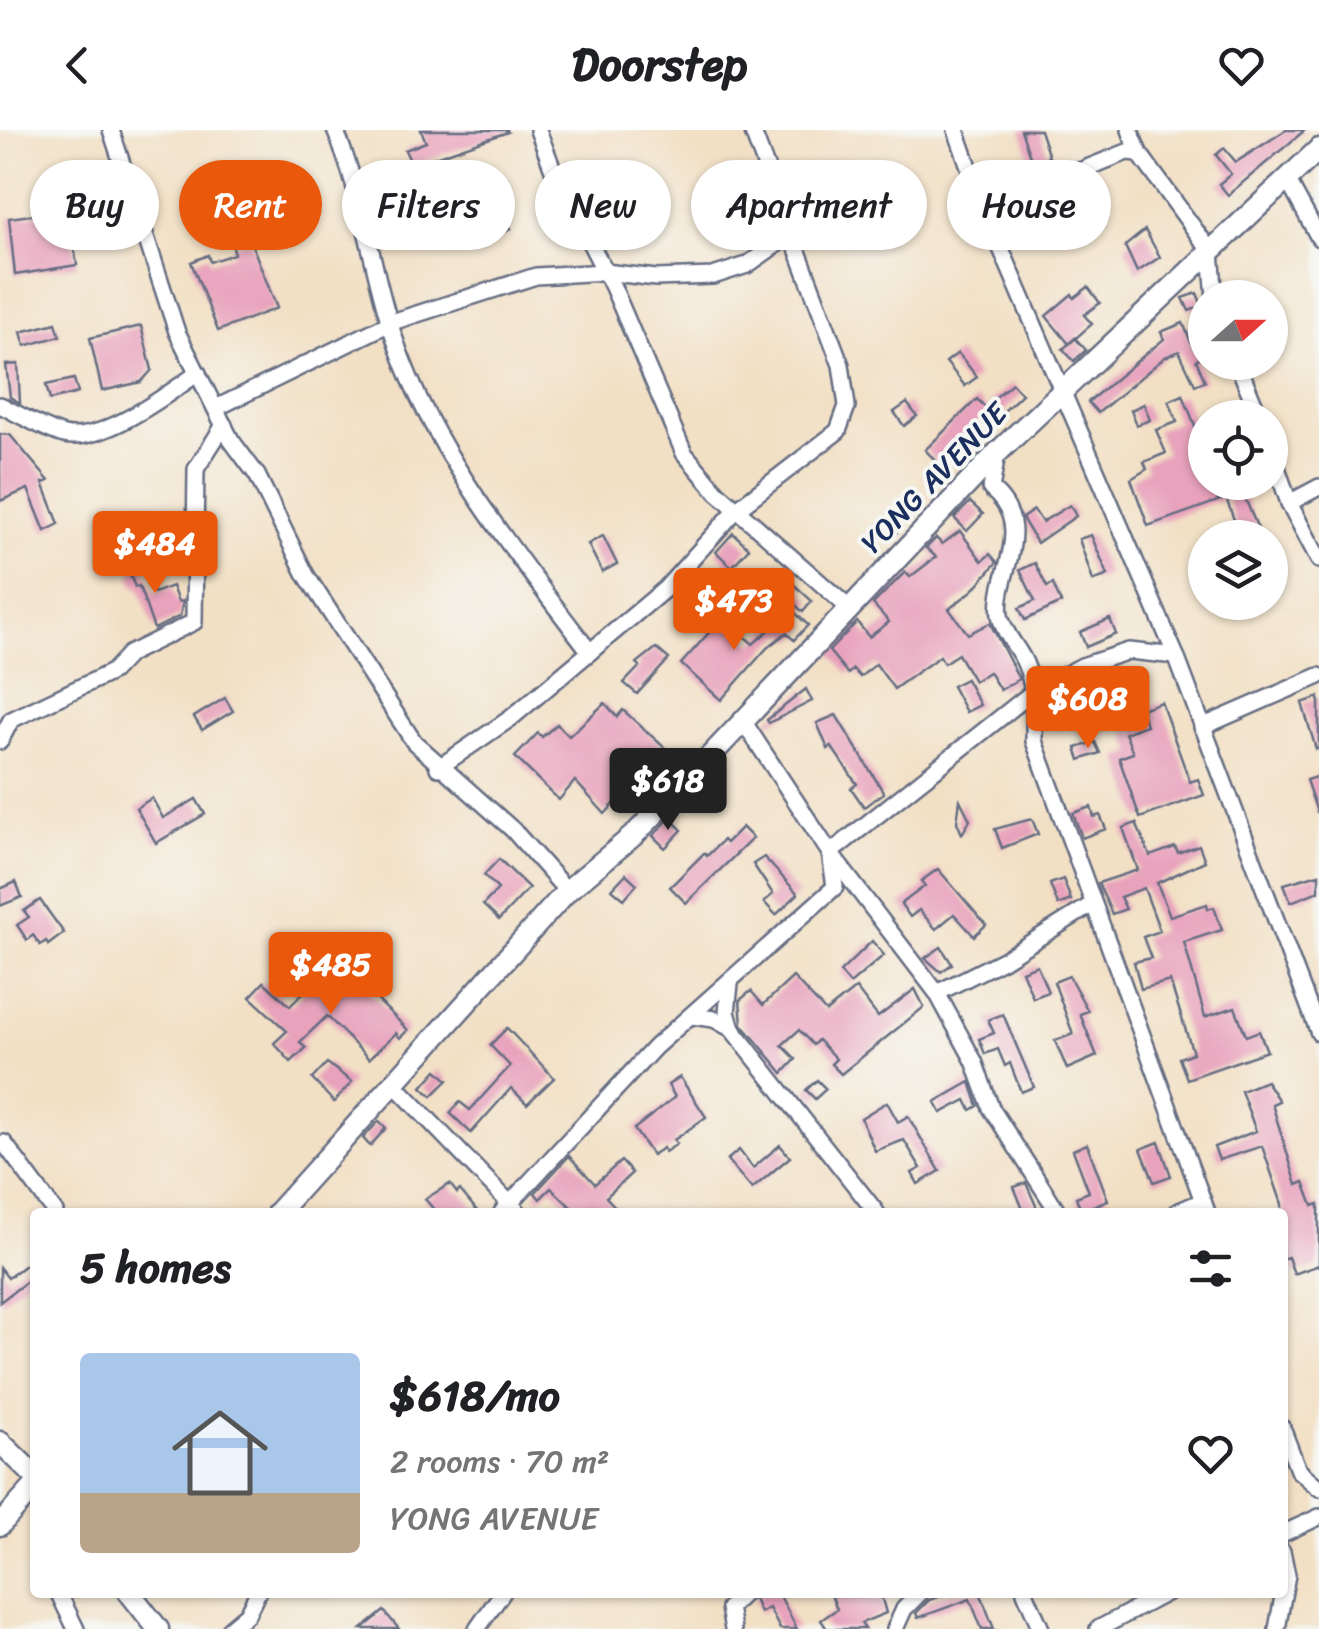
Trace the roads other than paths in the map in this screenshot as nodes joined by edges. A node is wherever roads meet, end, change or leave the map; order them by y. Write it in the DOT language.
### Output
graph roads {
  1 [pos="112,130"];
  2 [pos="335,130"];
  3 [pos="538,130"];
  4 [pos="752,130"];
  5 [pos="956,130"];
  6 [pos="1130,130"];
  7 [pos="1319,149"];
  8 [pos="1140,154"];
  9 [pos="764,160"];
  10 [pos="967,160"];
  11 [pos="1106,160"];
  12 [pos="1287,179"];
  13 [pos="1319,238"];
  14 [pos="769,250"];
  15 [pos="799,250"];
  16 [pos="1002,250"];
  17 [pos="1210,252"];
  18 [pos="606,272"];
  19 [pos="1213,280"];
  20 [pos="392,322"];
  21 [pos="198,373"];
  22 [pos="1063,391"];
  23 [pos="0,405"];
  24 [pos="216,408"];
  25 [pos="224,425"];
  26 [pos="997,453"];
  27 [pos="1319,487"];
  28 [pos="1288,499"];
  29 [pos="1289,502"];
  30 [pos="737,510"];
  31 [pos="1319,560"];
  32 [pos="850,608"];
  33 [pos="590,652"];
  34 [pos="1176,656"];
  35 [pos="1314,682"];
  36 [pos="1034,692"];
  37 [pos="743,721"];
  38 [pos="1202,727"];
  39 [pos="0,742"];
  40 [pos="438,768"];
  41 [pos="830,853"];
  42 [pos="567,891"];
  43 [pos="1091,905"];
  44 [pos="730,984"];
  45 [pos="938,993"];
  46 [pos="692,1016"];
  47 [pos="732,1029"];
  48 [pos="1319,1033"];
  49 [pos="395,1085"];
  50 [pos="4,1143"];
  51 [pos="1205,1206"];
  52 [pos="52,1208"];
  53 [pos="282,1208"];
  54 [pos="510,1208"];
  55 [pos="873,1208"];
  56 [pos="1055,1208"];
  57 [pos="0,1442"];
  58 [pos="1288,1444"];
  59 [pos="30,1471"];
  60 [pos="1319,1488"];
  61 [pos="30,1491"];
  62 [pos="1319,1516"];
  63 [pos="0,1524"];
  64 [pos="1288,1531"];
  65 [pos="61,1598"];
  66 [pos="134,1598"];
  67 [pos="255,1598"];
  68 [pos="499,1598"];
  69 [pos="738,1598"];
  70 [pos="915,1598"];
  71 [pos="1028,1598"];
  72 [pos="1157,1598"];
  73 [pos="1283,1598"];
  74 [pos="76,1629"];
  75 [pos="158,1629"];
  76 [pos="229,1629"];
  77 [pos="478,1629"];
  78 [pos="734,1629"];
  79 [pos="895,1629"];
  80 [pos="1041,1629"];
  81 [pos="1098,1629"];
  82 [pos="1277,1629"];
  1 -- 21 [label="street"];
  2 -- 20 [label="street"];
  3 -- 18 [label="street"];
  4 -- 9 [label="street"];
  5 -- 10 [label="street"];
  6 -- 8 [label="street"];
  7 -- 12 [label="street, YONG AVENUE"];
  8 -- 11 [label="street"];
  8 -- 17 [label="street"];
  12 -- 13 [label="street"];
  12 -- 17 [label="street, YONG AVENUE"];
  14 -- 18 [label="street"];
  15 -- 30 [label="street"];
  16 -- 22 [label="street"];
  17 -- 19 [label="street"];
  17 -- 22 [label="street, YONG AVENUE"];
  18 -- 20 [label="street"];
  18 -- 30 [label="street"];
  20 -- 24 [label="street"];
  20 -- 33 [label="street"];
  21 -- 23 [label="street"];
  21 -- 24 [label="street"];
  22 -- 26 [label="street, YONG AVENUE"];
  22 -- 34 [label="street"];
  24 -- 25 [label="street"];
  25 -- 39 [label="street"];
  25 -- 40 [label="street"];
  26 -- 32 [label="street, YONG AVENUE"];
  26 -- 36 [label="street"];
  27 -- 29 [label="street"];
  28 -- 29 [label="street"];
  29 -- 31 [label="street"];
  30 -- 32 [label="street"];
  30 -- 33 [label="street"];
  32 -- 37 [label="street, YONG AVENUE"];
  33 -- 40 [label="street"];
  34 -- 36 [label="street"];
  34 -- 38 [label="street"];
  35 -- 38 [label="street"];
  36 -- 41 [label="street"];
  36 -- 43 [label="street"];
  37 -- 41 [label="street"];
  37 -- 42 [label="street, YONG AVENUE"];
  38 -- 48 [label="street"];
  40 -- 42 [label="street"];
  41 -- 44 [label="street"];
  41 -- 45 [label="street"];
  42 -- 49 [label="street, YONG AVENUE"];
  43 -- 45 [label="street"];
  43 -- 51 [label="street"];
  44 -- 46 [label="street"];
  44 -- 47 [label="street"];
  45 -- 56 [label="street"];
  46 -- 47 [label="street"];
  46 -- 54 [label="street"];
  47 -- 55 [label="street"];
  49 -- 53 [label="street, YONG AVENUE"];
  49 -- 54 [label="street"];
  50 -- 52 [label="street"];
  57 -- 59 [label="street"];
  58 -- 60 [label="street"];
  61 -- 63 [label="street"];
  62 -- 64 [label="street"];
  65 -- 74 [label="street"];
  66 -- 75 [label="street"];
  67 -- 76 [label="street"];
  68 -- 77 [label="street"];
  69 -- 78 [label="street"];
  70 -- 79 [label="street"];
  71 -- 80 [label="street"];
  72 -- 81 [label="street"];
  73 -- 82 [label="street"];
}
